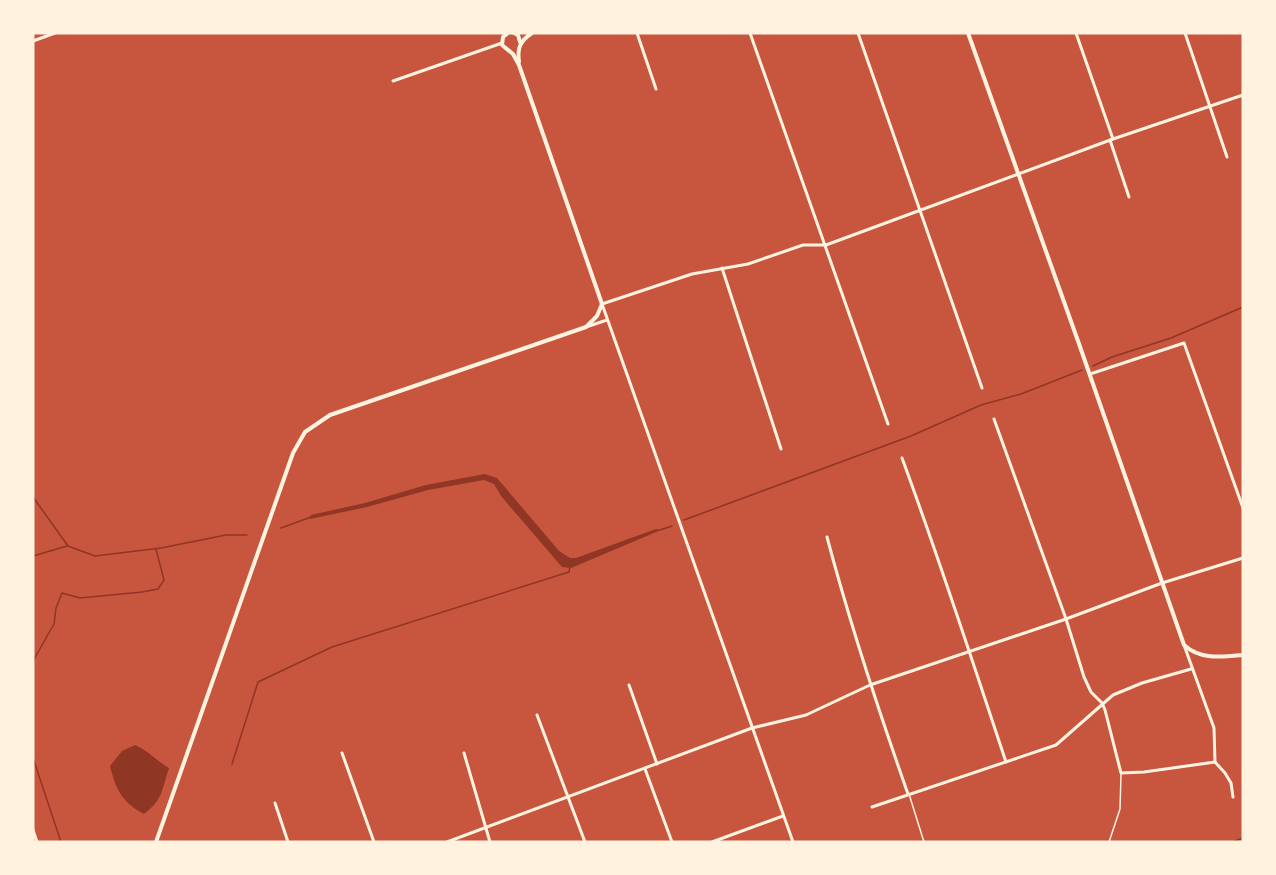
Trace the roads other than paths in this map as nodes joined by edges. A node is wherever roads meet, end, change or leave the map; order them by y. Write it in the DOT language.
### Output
graph roads {
  1 [pos="56,33"];
  2 [pos="508,33"];
  3 [pos="518,33"];
  4 [pos="532,33"];
  5 [pos="637,33"];
  6 [pos="750,33"];
  7 [pos="858,33"];
  8 [pos="968,33"];
  9 [pos="1076,33"];
  10 [pos="1185,33"];
  11 [pos="33,41"];
  12 [pos="502,43"];
  13 [pos="519,45"];
  14 [pos="509,51"];
  15 [pos="519,65"];
  16 [pos="393,81"];
  17 [pos="656,89"];
  18 [pos="1243,95"];
  19 [pos="1208,107"];
  20 [pos="1111,139"];
  21 [pos="1227,157"];
  22 [pos="1018,175"];
  23 [pos="1129,196"];
  24 [pos="920,211"];
  25 [pos="826,244"];
  26 [pos="722,268"];
  27 [pos="602,304"];
  28 [pos="607,320"];
  29 [pos="586,327"];
  30 [pos="1088,375"];
  31 [pos="982,388"];
  32 [pos="994,419"];
  33 [pos="888,424"];
  34 [pos="781,449"];
  35 [pos="902,458"];
  36 [pos="1243,508"];
  37 [pos="827,537"];
  38 [pos="1243,558"];
  39 [pos="1162,583"];
  40 [pos="1066,619"];
  41 [pos="1184,645"];
  42 [pos="968,652"];
  43 [pos="1243,655"];
  44 [pos="1191,669"];
  45 [pos="629,685"];
  46 [pos="870,685"];
  47 [pos="1102,703"];
  48 [pos="537,715"];
  49 [pos="752,728"];
  50 [pos="342,753"];
  51 [pos="464,753"];
  52 [pos="1006,762"];
  53 [pos="1215,762"];
  54 [pos="657,764"];
  55 [pos="645,769"];
  56 [pos="1121,773"];
  57 [pos="908,794"];
  58 [pos="1233,797"];
  59 [pos="568,798"];
  60 [pos="275,803"];
  61 [pos="872,807"];
  62 [pos="783,816"];
  63 [pos="485,828"];
  64 [pos="33,830"];
  65 [pos="37,842"];
  66 [pos="156,842"];
  67 [pos="288,842"];
  68 [pos="374,842"];
  69 [pos="447,842"];
  70 [pos="490,842"];
  71 [pos="585,842"];
  72 [pos="672,842"];
  73 [pos="712,842"];
  74 [pos="793,842"];
  75 [pos="924,842"];
  76 [pos="1109,842"];
  1 -- 11 [label="street"];
  2 -- 12 [label="street"];
  3 -- 13 [label="street"];
  4 -- 13 [label="street"];
  5 -- 17 [label="street"];
  6 -- 25 [label="street"];
  7 -- 24 [label="street"];
  8 -- 22 [label="street"];
  9 -- 20 [label="street"];
  10 -- 19 [label="street"];
  12 -- 14 [label="street"];
  12 -- 16 [label="street"];
  13 -- 14 [label="street"];
  13 -- 15 [label="street"];
  14 -- 15 [label="street"];
  15 -- 27 [label="street"];
  18 -- 19 [label="street"];
  19 -- 20 [label="street"];
  19 -- 21 [label="street"];
  20 -- 22 [label="street"];
  20 -- 23 [label="street"];
  22 -- 24 [label="street"];
  22 -- 30 [label="street"];
  24 -- 25 [label="street"];
  24 -- 31 [label="street"];
  25 -- 26 [label="street"];
  25 -- 33 [label="street"];
  26 -- 27 [label="street"];
  26 -- 34 [label="street"];
  27 -- 28 [label="street"];
  27 -- 29 [label="street"];
  28 -- 29 [label="street"];
  28 -- 49 [label="street"];
  29 -- 66 [label="street"];
  30 -- 36 [label="street"];
  30 -- 39 [label="street"];
  32 -- 40 [label="street"];
  35 -- 42 [label="street"];
  37 -- 46 [label="street"];
  38 -- 39 [label="street"];
  39 -- 40 [label="street"];
  39 -- 41 [label="street"];
  40 -- 42 [label="street"];
  40 -- 47 [label="street"];
  41 -- 43 [label="street"];
  41 -- 44 [label="street"];
  42 -- 46 [label="street"];
  42 -- 52 [label="street"];
  44 -- 47 [label="street"];
  44 -- 53 [label="street"];
  45 -- 54 [label="street"];
  46 -- 49 [label="street"];
  46 -- 57 [label="street"];
  47 -- 52 [label="street"];
  47 -- 56 [label="street"];
  48 -- 59 [label="street"];
  49 -- 54 [label="street"];
  49 -- 62 [label="street"];
  50 -- 68 [label="street"];
  51 -- 63 [label="street"];
  52 -- 57 [label="street"];
  53 -- 56 [label="street"];
  53 -- 58 [label="street"];
  54 -- 55 [label="street"];
  55 -- 59 [label="street"];
  55 -- 72 [label="street"];
  56 -- 76 [label="lane"];
  57 -- 61 [label="street"];
  57 -- 75 [label="lane"];
  59 -- 63 [label="street"];
  59 -- 71 [label="street"];
  60 -- 67 [label="street"];
  62 -- 73 [label="street"];
  62 -- 74 [label="street"];
  63 -- 69 [label="street"];
  63 -- 70 [label="street"];
  64 -- 65 [label="street"];
}
